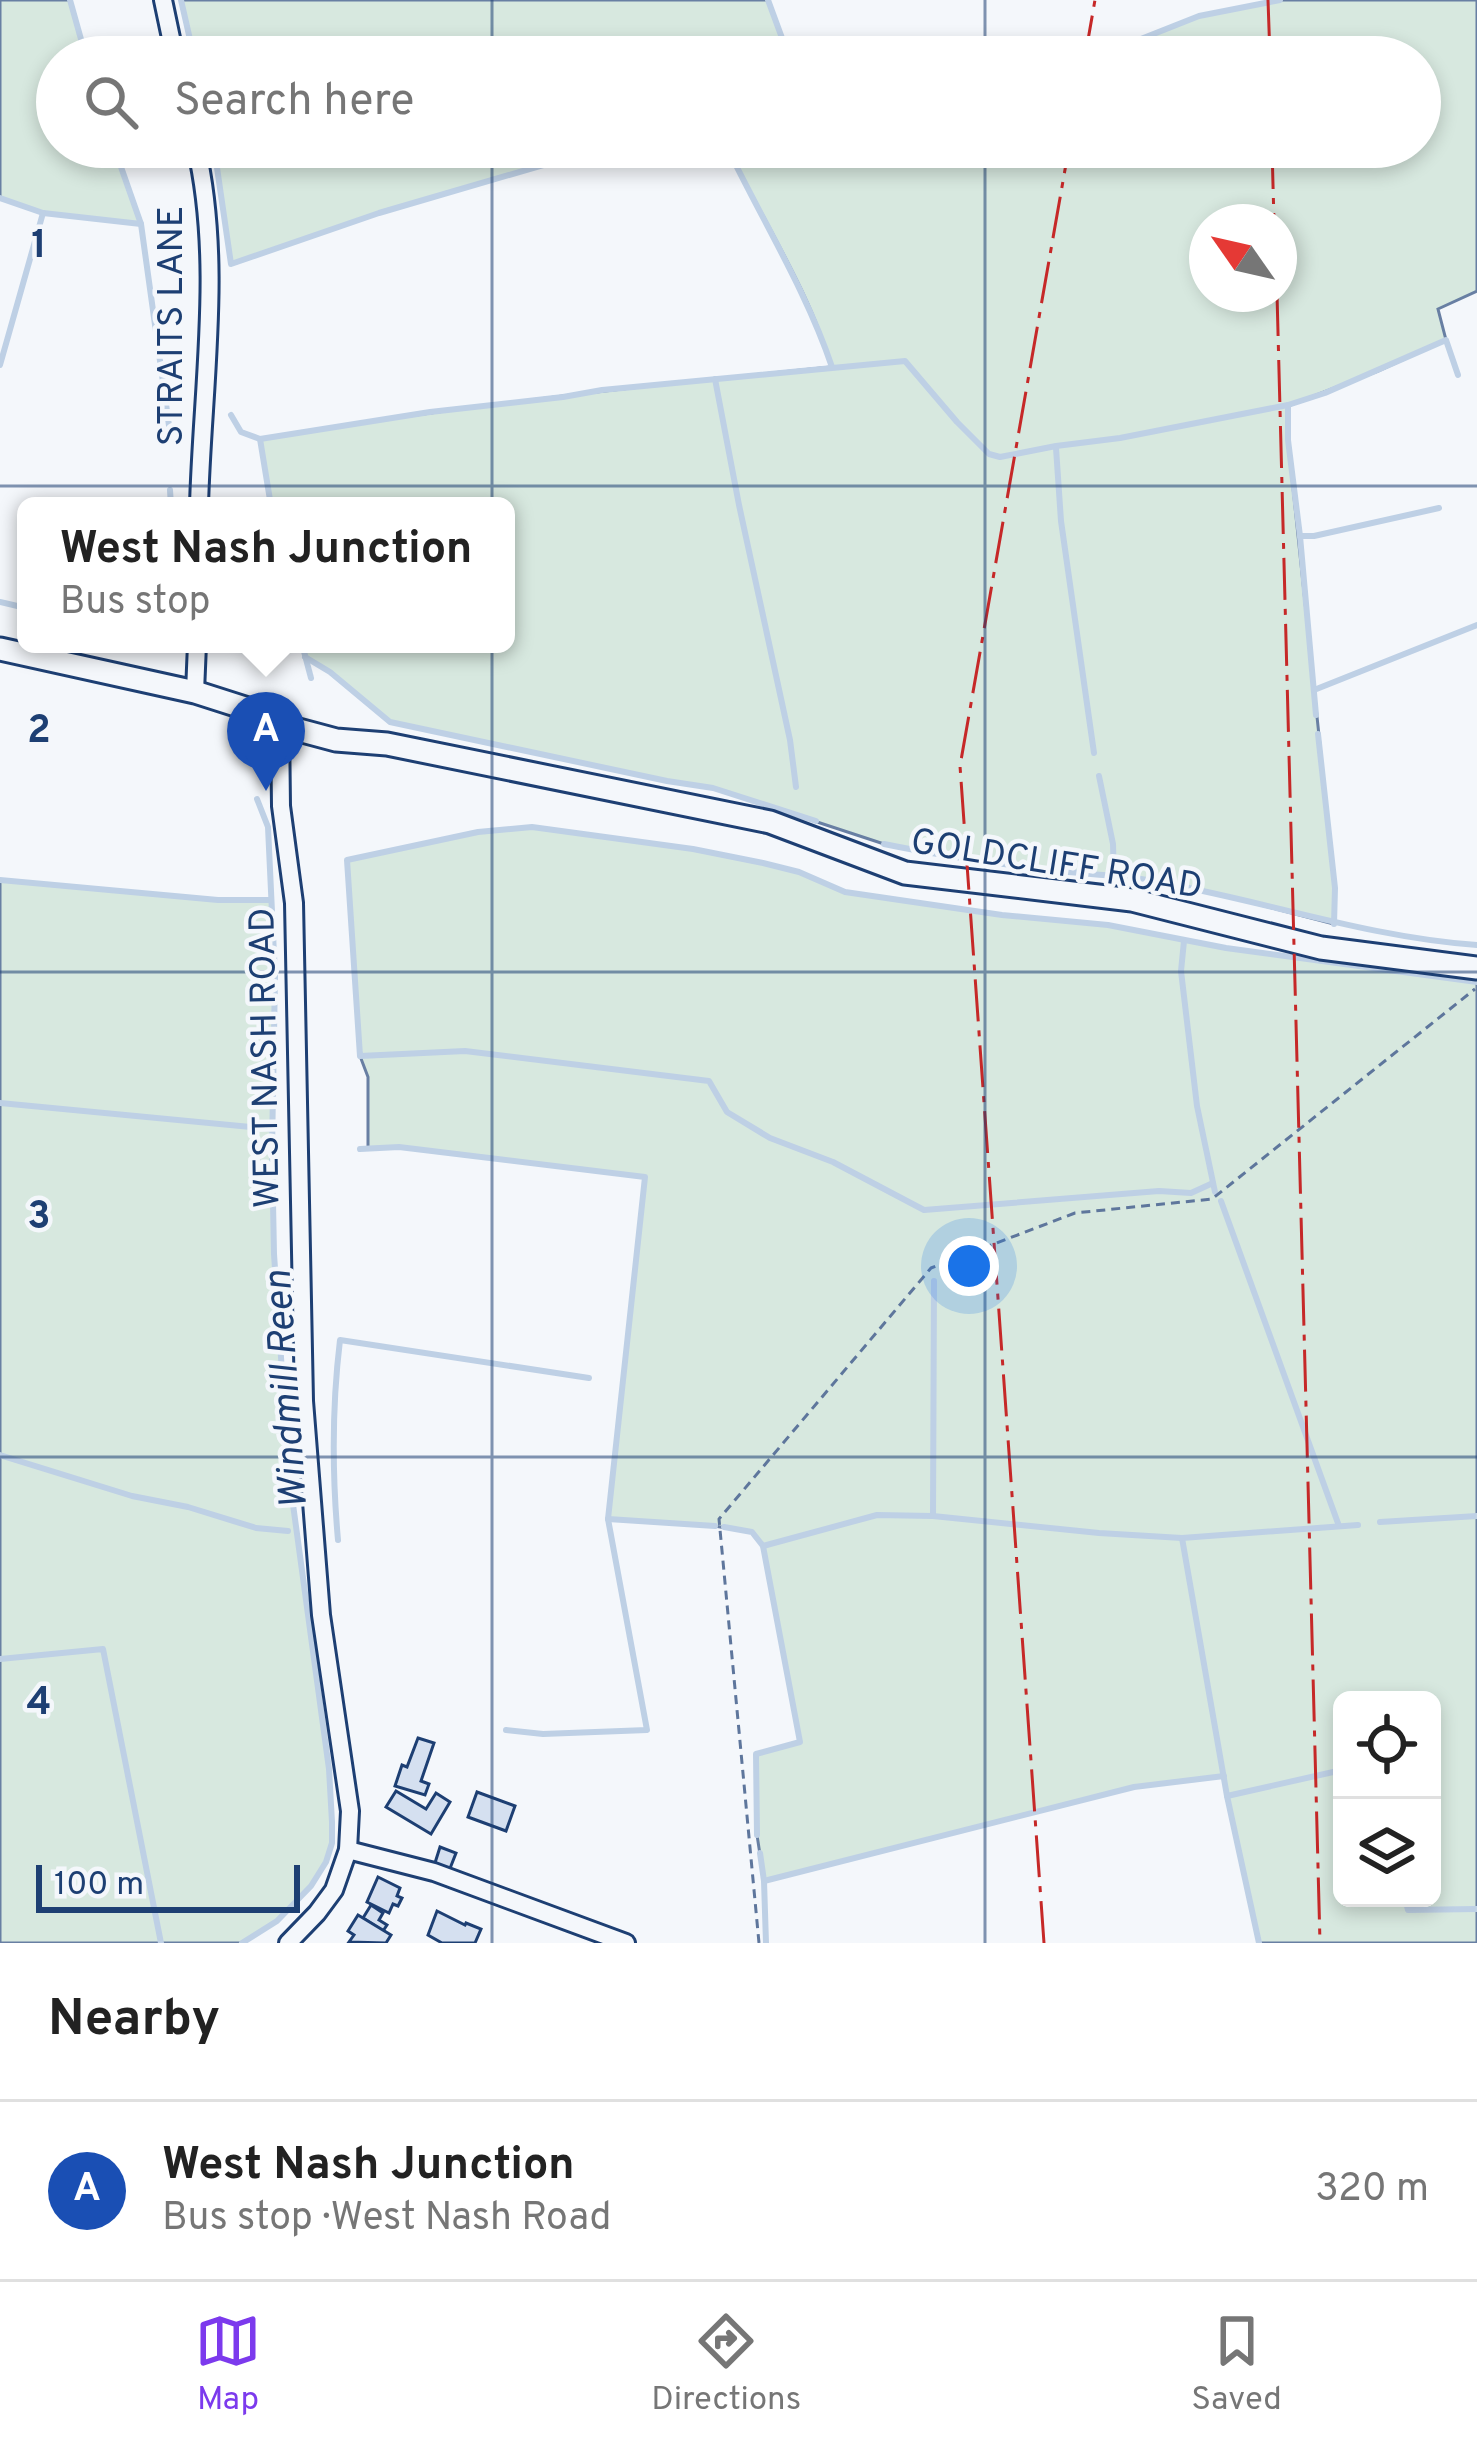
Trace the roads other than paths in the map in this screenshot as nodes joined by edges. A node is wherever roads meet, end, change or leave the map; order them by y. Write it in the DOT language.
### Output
graph roads {
  1 [pos="164,0"];
  2 [pos="171,36"];
  3 [pos="201,168"];
  4 [pos="199,497"];
  5 [pos="18,653"];
  6 [pos="197,653"];
  7 [pos="195,692"];
  8 [pos="280,725"];
  9 [pos="1476,980"];
  10 [pos="348,1850"];
  11 [pos="288,1943"];
  12 [pos="626,1943"];
  1 -- 2 [label="street"];
  3 -- 4 [label="street, STRAITS LANE"];
  5 -- 7 [label="street, GOLDCLIFF ROAD"];
  6 -- 7 [label="street"];
  7 -- 8 [label="street, GOLDCLIFF ROAD"];
  8 -- 9 [label="street, GOLDCLIFF ROAD"];
  8 -- 10 [label="street, WEST NASH ROAD"];
  10 -- 11 [label="street, WEST NASH ROAD"];
  10 -- 12 [label="street"];
}
